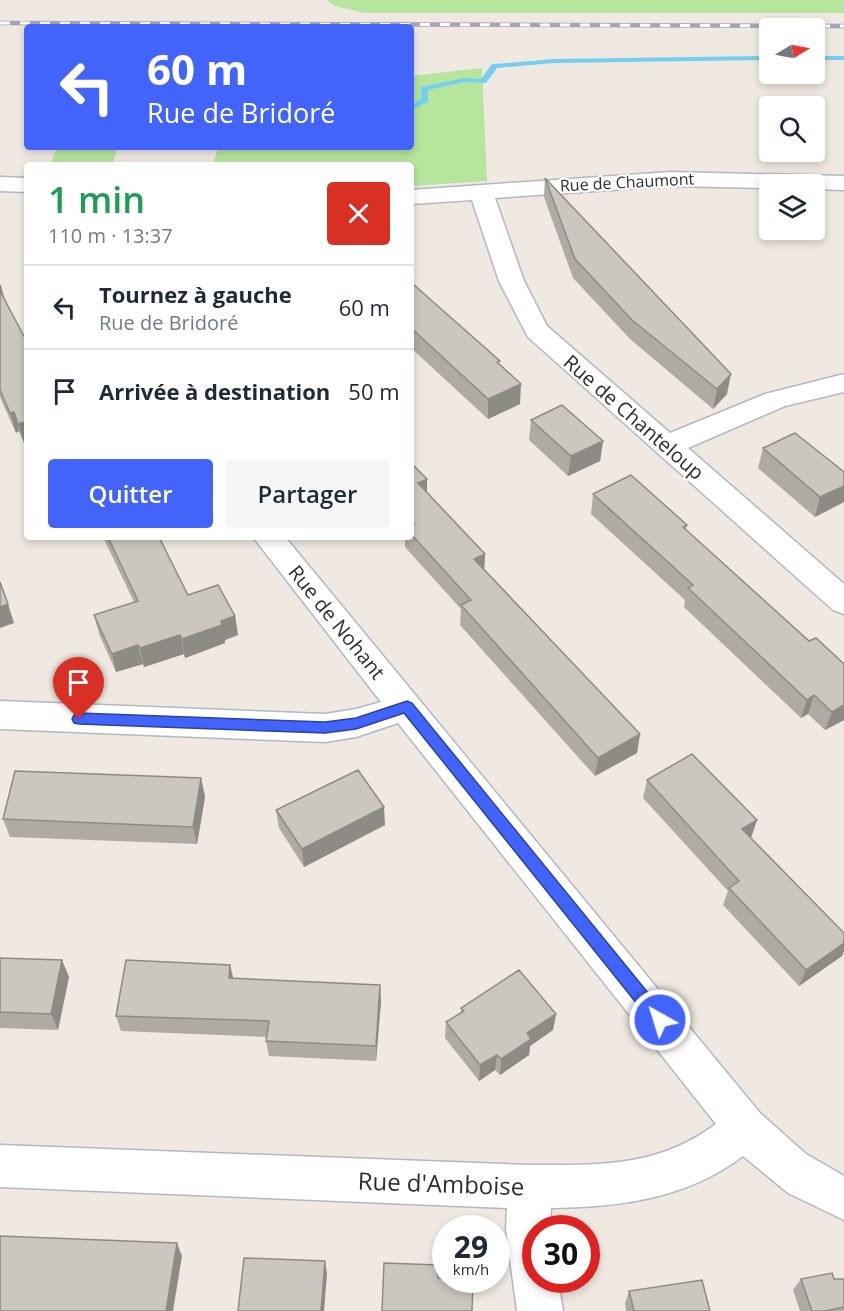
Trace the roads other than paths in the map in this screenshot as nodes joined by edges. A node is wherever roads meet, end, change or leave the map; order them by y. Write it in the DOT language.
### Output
graph roads {
  1 [pos="844,183"];
  2 [pos="0,184"];
  3 [pos="24,185"];
  4 [pos="481,192"];
  5 [pos="414,197"];
  6 [pos="844,383"];
  7 [pos="667,446"];
  8 [pos="270,540"];
  9 [pos="844,602"];
  10 [pos="407,707"];
  11 [pos="0,715"];
  12 [pos="745,1128"];
  13 [pos="0,1166"];
  14 [pos="530,1187"];
  15 [pos="844,1198"];
  16 [pos="540,1311"];
  1 -- 4 [label="street, Rue de Chaumont"];
  2 -- 3 [label="street"];
  4 -- 5 [label="street, Rue de Chaumont"];
  4 -- 7 [label="street, Rue de Chanteloup"];
  6 -- 7 [label="street"];
  7 -- 9 [label="street, Rue de Chanteloup"];
  8 -- 10 [label="street, Rue de Nohant"];
  10 -- 11 [label="street"];
  10 -- 12 [label="street, Rue de Nohant"];
  12 -- 14 [label="street, Rue d'Amboise"];
  12 -- 15 [label="street"];
  13 -- 14 [label="street, Rue d'Amboise"];
  14 -- 16 [label="street"];
}
